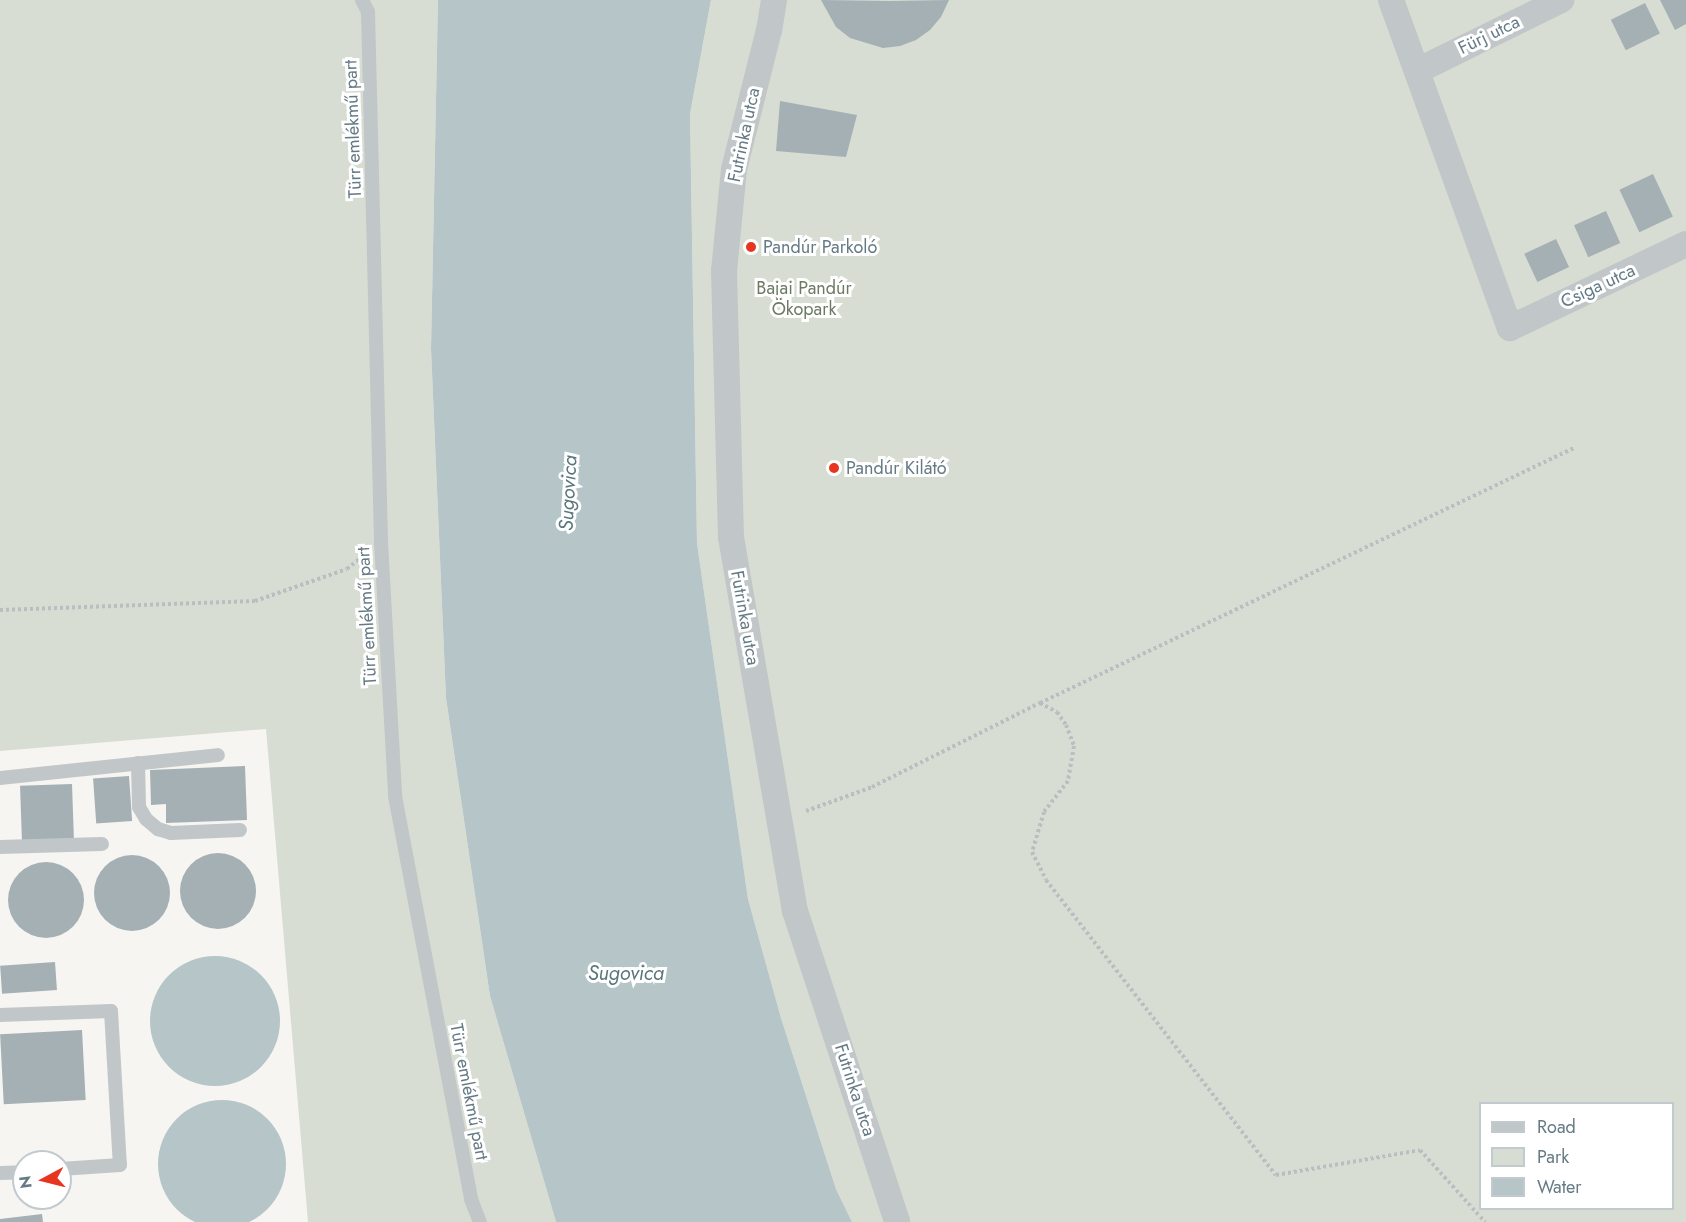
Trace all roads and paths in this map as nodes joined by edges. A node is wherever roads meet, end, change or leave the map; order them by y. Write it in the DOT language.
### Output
graph roads {
  1 [pos="362,0"];
  2 [pos="774,0"];
  3 [pos="1391,0"];
  4 [pos="1561,0"];
  5 [pos="1417,71"];
  6 [pos="1686,244"];
  7 [pos="1574,448"];
  8 [pos="381,542"];
  9 [pos="0,610"];
  10 [pos="1040,703"];
  11 [pos="218,755"];
  12 [pos="138,763"];
  13 [pos="0,778"];
  14 [pos="780,820"];
  15 [pos="240,830"];
  16 [pos="102,844"];
  17 [pos="0,846"];
  18 [pos="0,1016"];
  19 [pos="72,1168"];
  20 [pos="480,1222"];
  21 [pos="897,1222"];
  22 [pos="1485,1222"];
  1 -- 8 [label="lane, Türr emlékmű part"];
  2 -- 14 [label="street, Futrinka utca"];
  3 -- 5 [label="street"];
  4 -- 5 [label="street, Fürj utca"];
  5 -- 6 [label="street, Csiga utca"];
  7 -- 10 [label="path"];
  8 -- 9 [label="path"];
  8 -- 20 [label="lane, Türr emlékmű part"];
  10 -- 14 [label="path"];
  10 -- 22 [label="path"];
  11 -- 12 [label="lane"];
  12 -- 13 [label="lane"];
  12 -- 15 [label="lane"];
  14 -- 21 [label="street, Futrinka utca"];
  16 -- 17 [label="lane"];
  18 -- 19 [label="lane"];
}
